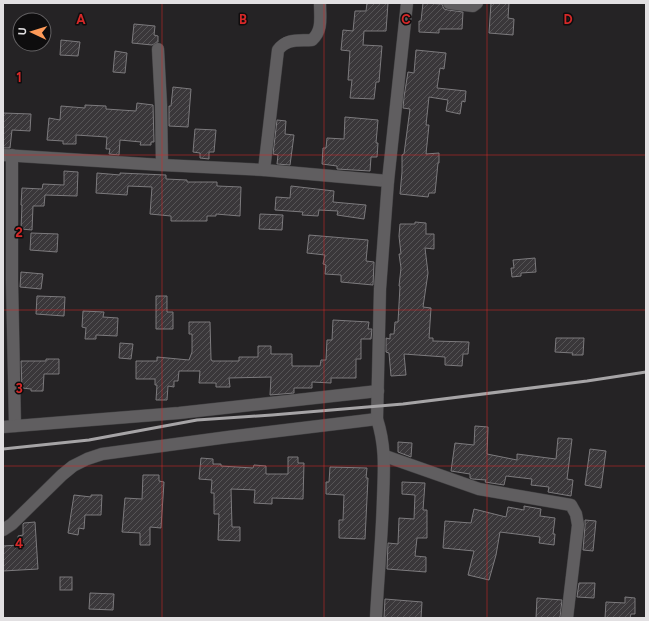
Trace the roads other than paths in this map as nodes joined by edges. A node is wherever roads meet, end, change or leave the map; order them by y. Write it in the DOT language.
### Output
graph roads {
  1 [pos="320,3"];
  2 [pos="407,3"];
  3 [pos="449,3"];
  4 [pos="477,3"];
  5 [pos="158,49"];
  6 [pos="8,155"];
  7 [pos="162,165"];
  8 [pos="264,170"];
  9 [pos="388,181"];
  10 [pos="378,391"];
  11 [pos="377,419"];
  12 [pos="9,427"];
  13 [pos="385,456"];
  14 [pos="3,530"];
  15 [pos="376,618"];
  16 [pos="567,618"];
  1 -- 8 [label="street"];
  2 -- 9 [label="street"];
  3 -- 4 [label="street"];
  5 -- 7 [label="street"];
  6 -- 7 [label="street"];
  6 -- 12 [label="street"];
  7 -- 8 [label="street"];
  8 -- 9 [label="street"];
  9 -- 10 [label="street"];
  10 -- 11 [label="street"];
  10 -- 12 [label="street"];
  11 -- 13 [label="street"];
  11 -- 14 [label="street"];
  13 -- 15 [label="street"];
  13 -- 16 [label="street"];
}
